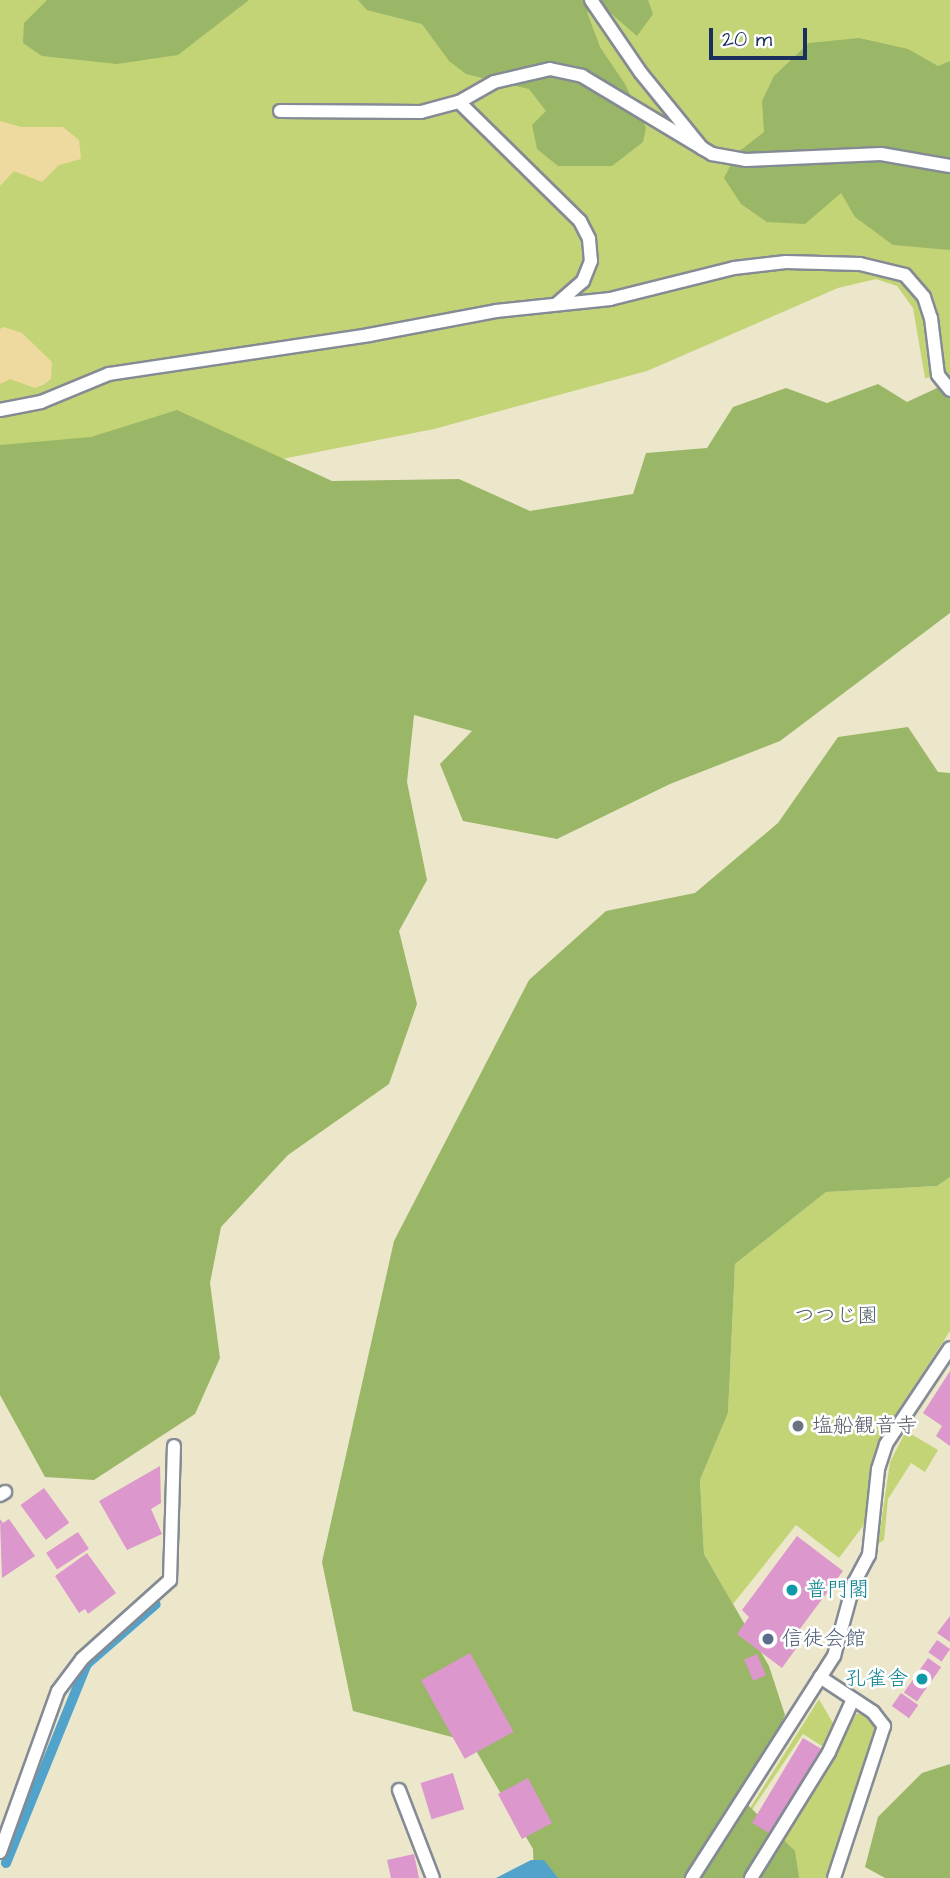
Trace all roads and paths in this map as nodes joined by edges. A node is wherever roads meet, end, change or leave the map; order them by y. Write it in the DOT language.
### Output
graph roads {
  1 [pos="591,0"];
  2 [pos="459,102"];
  3 [pos="280,111"];
  4 [pos="702,148"];
  5 [pos="950,166"];
  6 [pos="556,305"];
  7 [pos="950,390"];
  8 [pos="0,410"];
  9 [pos="950,1348"];
  10 [pos="174,1446"];
  11 [pos="820,1677"];
  12 [pos="852,1699"];
  13 [pos="399,1790"];
  14 [pos="0,1852"];
  15 [pos="433,1878"];
  16 [pos="692,1878"];
  17 [pos="751,1878"];
  18 [pos="834,1878"];
  1 -- 4 [label="lane"];
  2 -- 3 [label="lane"];
  2 -- 4 [label="lane"];
  2 -- 6 [label="lane"];
  4 -- 5 [label="lane"];
  6 -- 7 [label="lane"];
  6 -- 8 [label="lane"];
  9 -- 11 [label="lane"];
  10 -- 14 [label="lane"];
  11 -- 12 [label="lane"];
  11 -- 16 [label="lane"];
  12 -- 17 [label="lane"];
  12 -- 18 [label="lane"];
  13 -- 15 [label="lane"];
}
